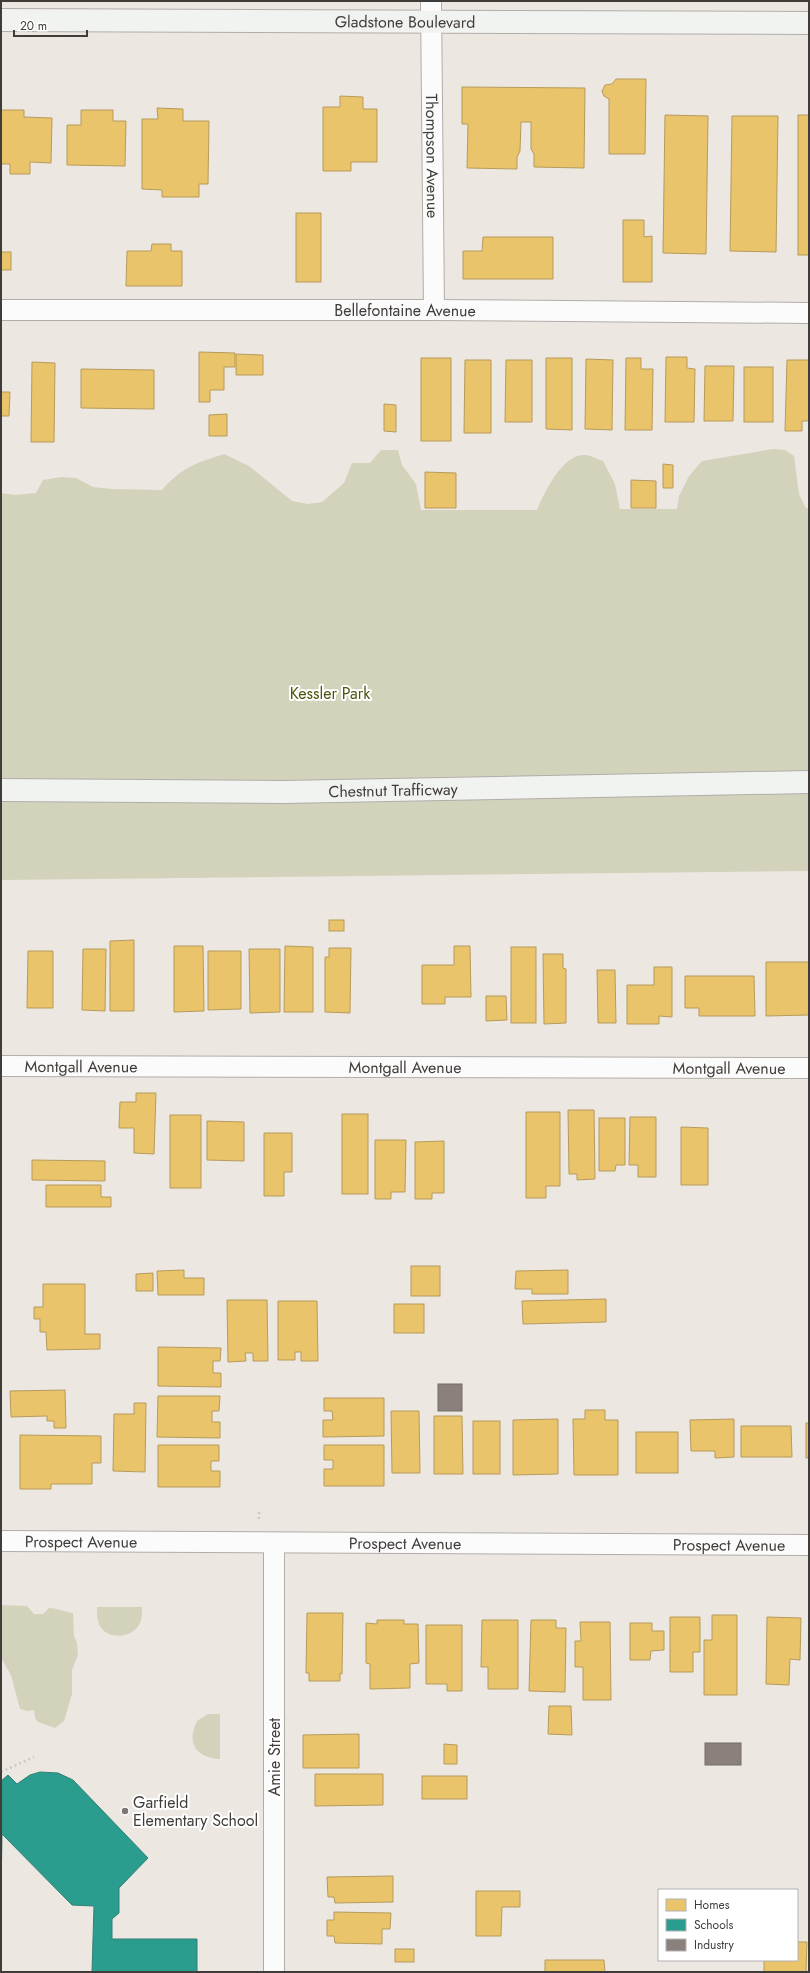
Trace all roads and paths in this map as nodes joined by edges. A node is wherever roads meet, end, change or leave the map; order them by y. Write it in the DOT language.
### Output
graph roads {
  1 [pos="431,11"];
  2 [pos="1,20"];
  3 [pos="809,23"];
  4 [pos="1,310"];
  5 [pos="434,310"];
  6 [pos="809,313"];
  7 [pos="809,774"];
  8 [pos="784,782"];
  9 [pos="809,782"];
  10 [pos="1,790"];
  11 [pos="1,1066"];
  12 [pos="809,1068"];
  13 [pos="1,1541"];
  14 [pos="274,1543"];
  15 [pos="809,1545"];
  16 [pos="34,1757"];
  17 [pos="1,1772"];
  18 [pos="274,1972"];
  1 -- 2 [label="street, Gladstone Boulevard"];
  1 -- 3 [label="street, Gladstone Boulevard"];
  1 -- 5 [label="street, Thompson Avenue"];
  4 -- 5 [label="street, Bellefontaine Avenue"];
  5 -- 6 [label="street, Bellefontaine Avenue"];
  7 -- 8 [label="street, Chestnut Trafficway"];
  8 -- 9 [label="street, Chestnut Trafficway"];
  8 -- 10 [label="street, Chestnut Trafficway"];
  11 -- 12 [label="street, Montgall Avenue"];
  13 -- 14 [label="street, Prospect Avenue"];
  14 -- 15 [label="street, Prospect Avenue"];
  14 -- 18 [label="street, Amie Street"];
  16 -- 17 [label="path"];
}
